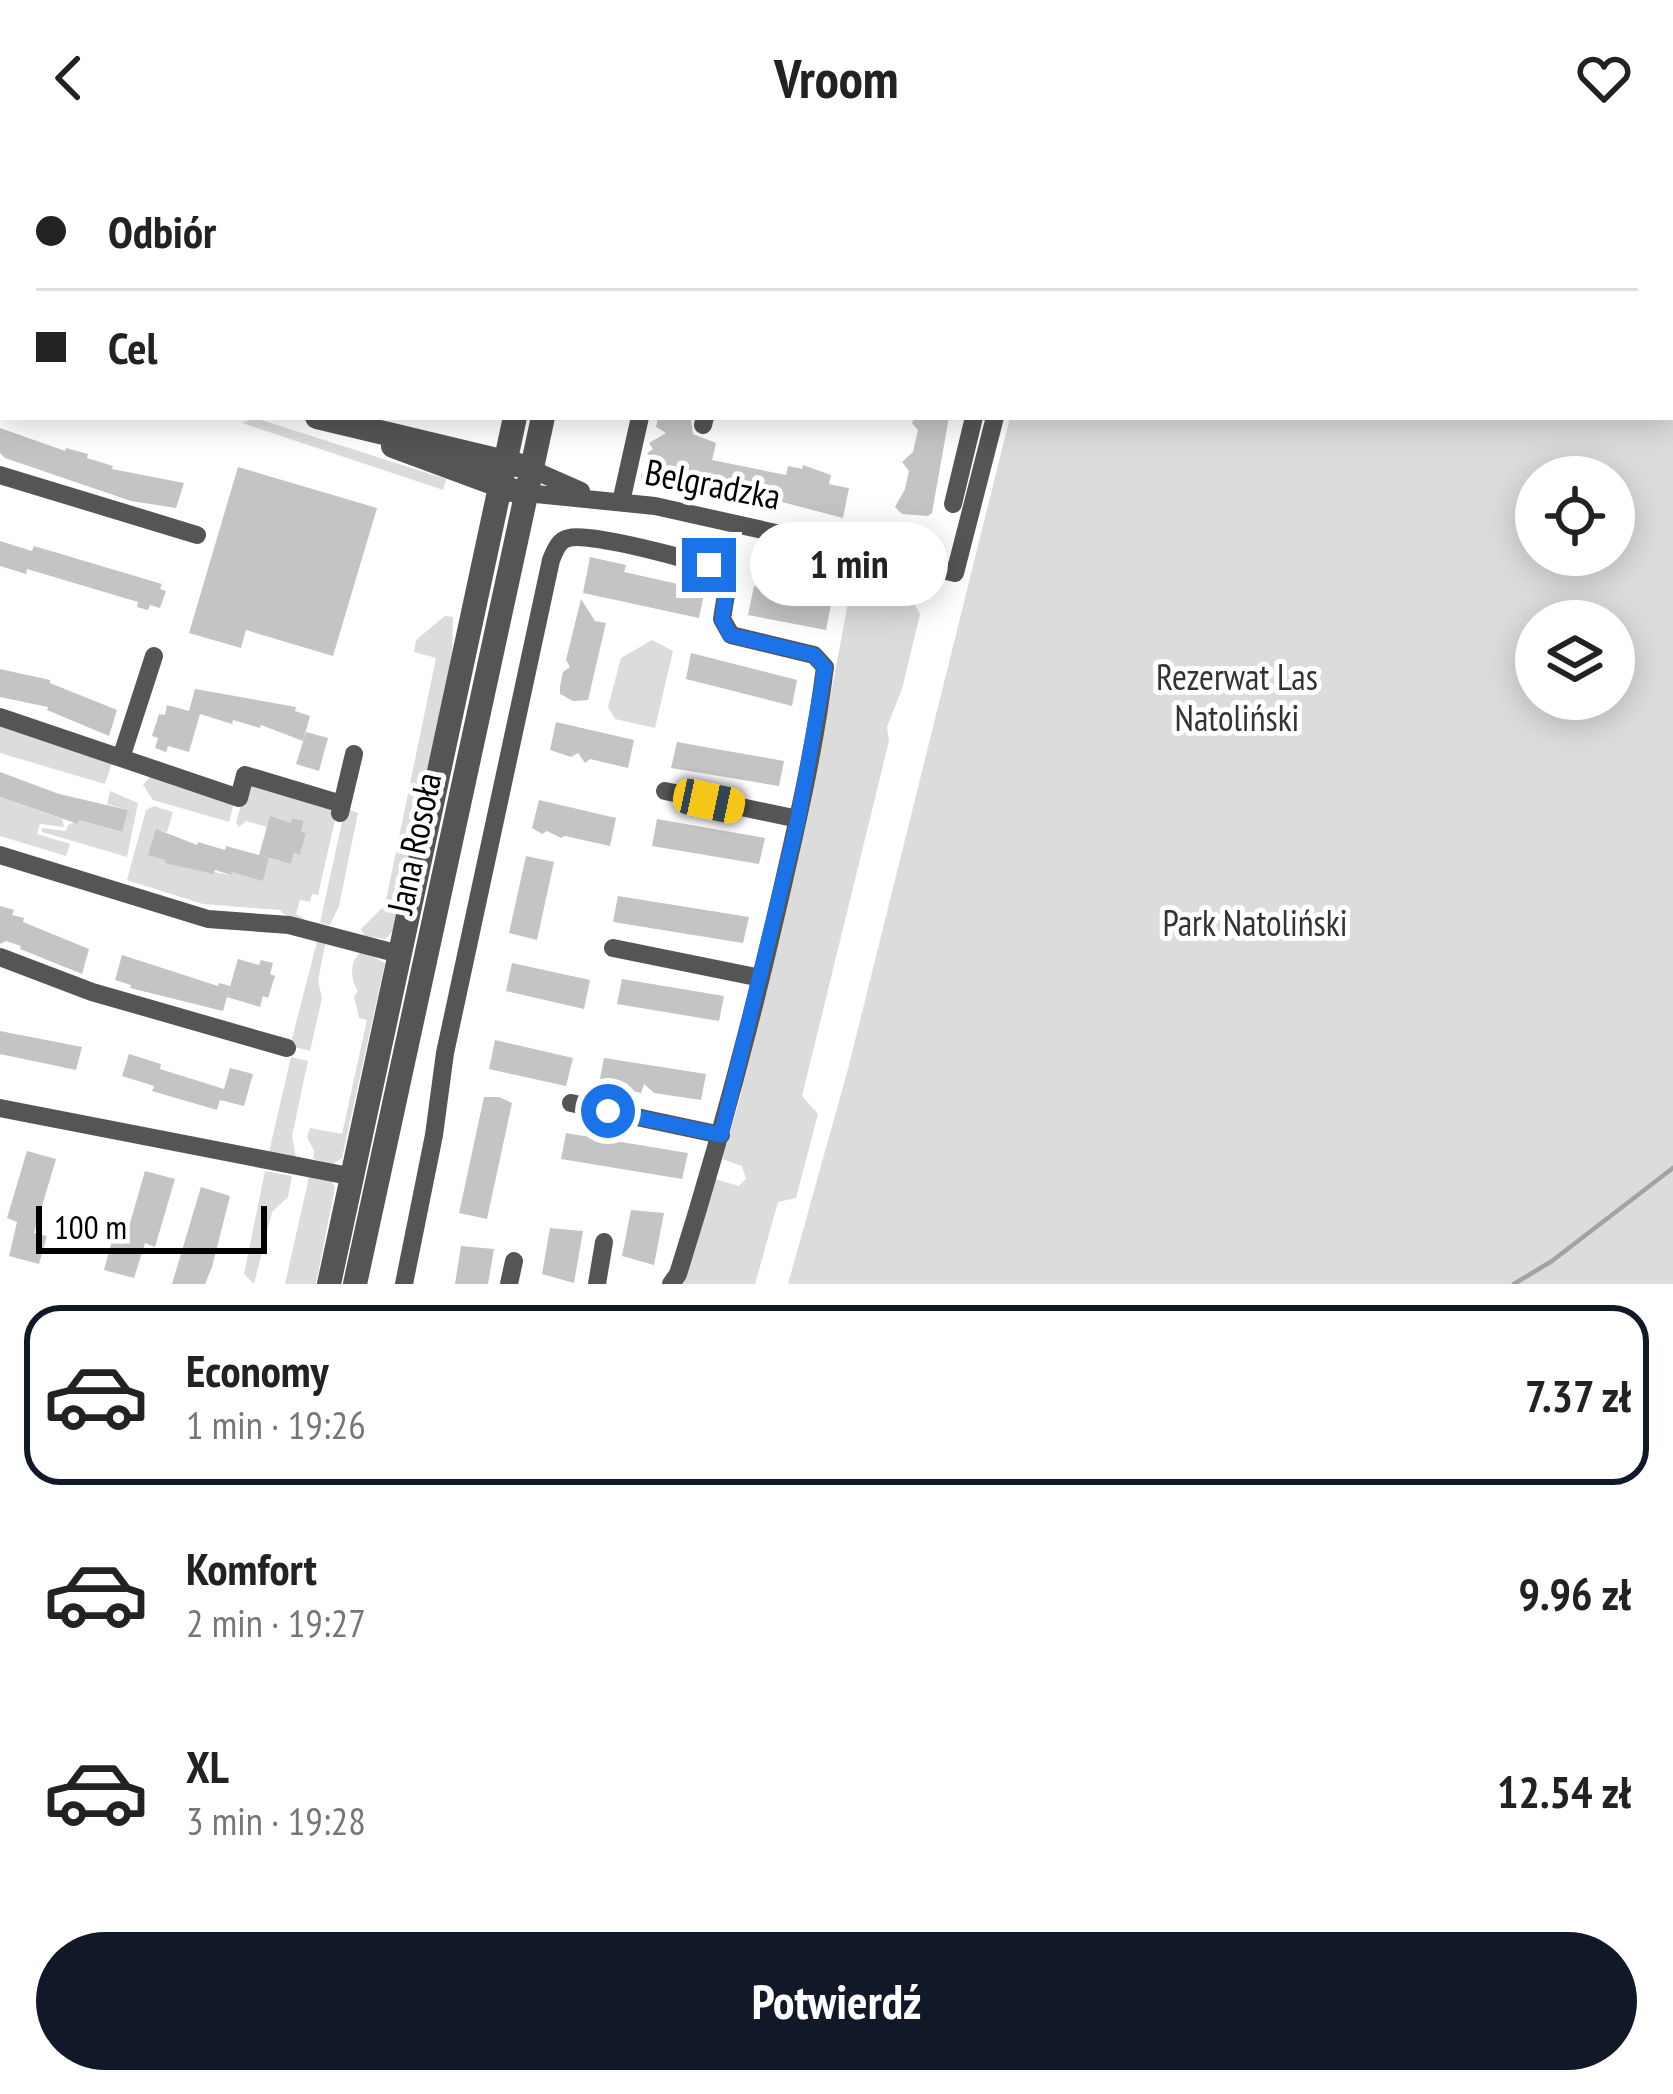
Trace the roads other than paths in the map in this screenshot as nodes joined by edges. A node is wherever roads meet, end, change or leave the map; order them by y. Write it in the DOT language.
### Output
graph roads {
  1 [pos="514,420"];
  2 [pos="542,420"];
  3 [pos="639,420"];
  4 [pos="973,420"];
  5 [pos="994,420"];
  6 [pos="329,421"];
  7 [pos="505,461"];
  8 [pos="0,475"];
  9 [pos="529,481"];
  10 [pos="499,486"];
  11 [pos="621,502"];
  12 [pos="953,504"];
  13 [pos="196,535"];
  14 [pos="154,656"];
  15 [pos="0,717"];
  16 [pos="354,754"];
  17 [pos="121,758"];
  18 [pos="665,791"];
  19 [pos="798,819"];
  20 [pos="0,855"];
  21 [pos="613,948"];
  22 [pos="399,954"];
  23 [pos="0,957"];
  24 [pos="761,978"];
  25 [pos="287,1048"];
  26 [pos="571,1103"];
  27 [pos="0,1108"];
  28 [pos="721,1135"];
  29 [pos="350,1176"];
  30 [pos="604,1242"];
  31 [pos="514,1261"];
  32 [pos="329,1284"];
  33 [pos="355,1284"];
  34 [pos="404,1284"];
  35 [pos="509,1284"];
  36 [pos="597,1284"];
  37 [pos="671,1284"];
  1 -- 7 [label="street, Jana Rosoła"];
  2 -- 9 [label="street, Jana Rosoła"];
  3 -- 11 [label="street"];
  4 -- 12 [label="street"];
  5 -- 11 [label="street, Belgradzka"];
  6 -- 7 [label="street, Belgradzka"];
  6 -- 10 [label="street, Belgradzka"];
  7 -- 9 [label="street, Belgradzka"];
  7 -- 10 [label="street, Jana Rosoła"];
  8 -- 13 [label="street"];
  9 -- 10 [label="street, Belgradzka"];
  9 -- 11 [label="street, Belgradzka"];
  9 -- 33 [label="street, Jana Rosoła"];
  10 -- 22 [label="street, Jana Rosoła"];
  14 -- 17 [label="street"];
  15 -- 17 [label="street"];
  16 -- 17 [label="street"];
  18 -- 19 [label="street"];
  19 -- 24 [label="street"];
  19 -- 34 [label="street"];
  20 -- 22 [label="street"];
  21 -- 24 [label="street"];
  22 -- 29 [label="street, Jana Rosoła"];
  23 -- 25 [label="street"];
  24 -- 28 [label="street"];
  26 -- 28 [label="street"];
  27 -- 29 [label="street"];
  28 -- 37 [label="street"];
  29 -- 32 [label="street, Jana Rosoła"];
  30 -- 36 [label="street"];
  31 -- 35 [label="street"];
}
